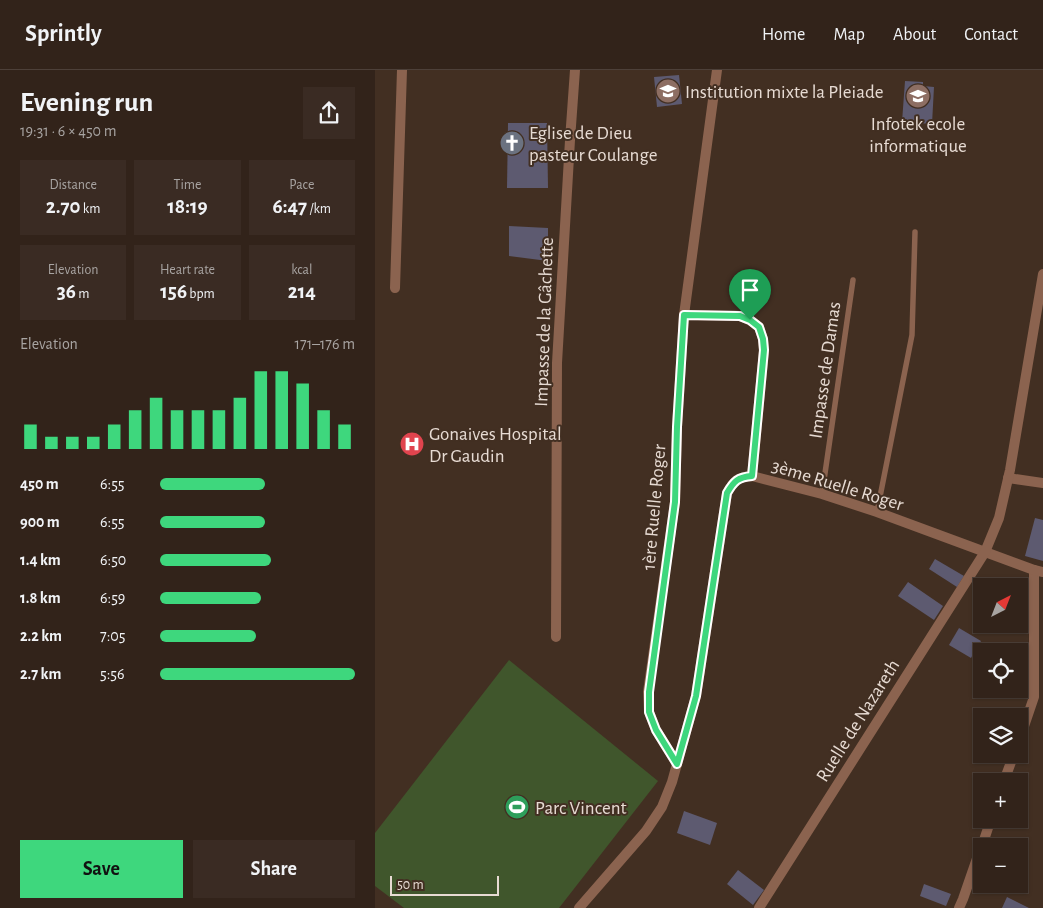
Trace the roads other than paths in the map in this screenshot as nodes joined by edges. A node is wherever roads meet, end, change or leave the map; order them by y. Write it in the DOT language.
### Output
graph roads {
  1 [pos="402,70"];
  2 [pos="575,70"];
  3 [pos="717,70"];
  4 [pos="915,232"];
  5 [pos="1043,274"];
  6 [pos="853,280"];
  7 [pos="395,288"];
  8 [pos="684,315"];
  9 [pos="752,476"];
  10 [pos="1008,478"];
  11 [pos="1043,483"];
  12 [pos="821,494"];
  13 [pos="877,512"];
  14 [pos="985,552"];
  15 [pos="1039,571"];
  16 [pos="555,637"];
  17 [pos="1039,698"];
  18 [pos="1028,722"];
  19 [pos="677,764"];
  20 [pos="973,870"];
  21 [pos="579,908"];
  22 [pos="759,908"];
  23 [pos="959,908"];
  1 -- 7 [label="street"];
  2 -- 16 [label="street, Impasse de la Gâchette"];
  3 -- 8 [label="street, 1ère Ruelle Roger"];
  4 -- 13 [label="lane"];
  5 -- 10 [label="street, Ruelle de Nazareth"];
  6 -- 12 [label="lane, Impasse de Damas"];
  8 -- 9 [label="street"];
  8 -- 19 [label="street, 1ère Ruelle Roger"];
  9 -- 12 [label="street, 3ème Ruelle Roger"];
  9 -- 19 [label="street, 3ème Ruelle Roger"];
  10 -- 11 [label="street"];
  10 -- 14 [label="street, Ruelle de Nazareth"];
  12 -- 13 [label="street, 3ème Ruelle Roger"];
  13 -- 14 [label="street, 3ème Ruelle Roger"];
  14 -- 15 [label="street, 3ème Ruelle Roger"];
  14 -- 22 [label="street, Ruelle de Nazareth"];
  15 -- 17 [label="street"];
  17 -- 18 [label="street"];
  19 -- 21 [label="street"];
  20 -- 23 [label="street"];
}
